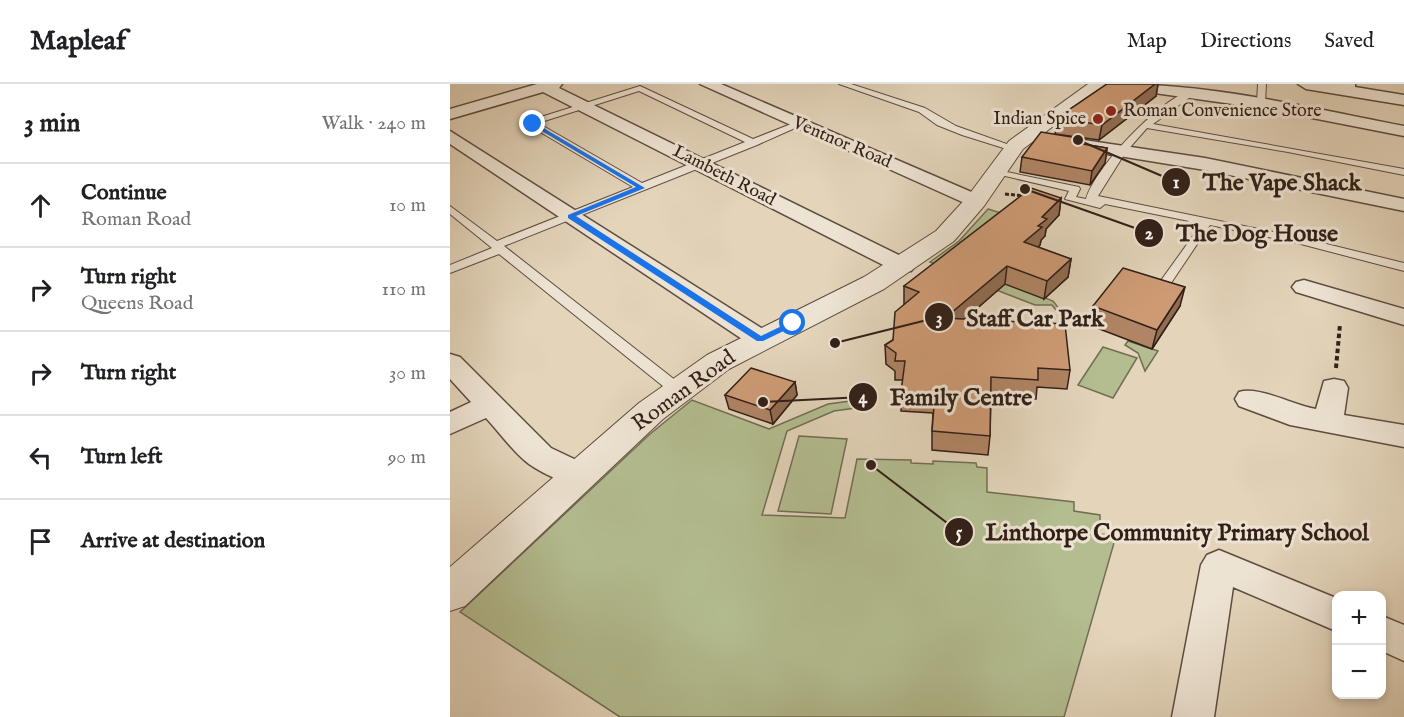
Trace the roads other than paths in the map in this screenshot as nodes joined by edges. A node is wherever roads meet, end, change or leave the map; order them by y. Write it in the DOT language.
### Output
graph roads {
  1 [pos="708,84"];
  2 [pos="843,84"];
  3 [pos="1100,84"];
  4 [pos="1126,84"];
  5 [pos="1262,84"];
  6 [pos="1306,84"];
  7 [pos="549,85"];
  8 [pos="1347,87"];
  9 [pos="1190,93"];
  10 [pos="1404,99"];
  11 [pos="1261,104"];
  12 [pos="581,105"];
  13 [pos="450,114"];
  14 [pos="799,124"];
  15 [pos="1145,125"];
  16 [pos="1404,131"];
  17 [pos="450,136"];
  18 [pos="754,142"];
  19 [pos="1020,142"];
  20 [pos="1120,151"];
  21 [pos="699,164"];
  22 [pos="1404,172"];
  23 [pos="1000,183"];
  24 [pos="641,188"];
  25 [pos="976,201"];
  26 [pos="1404,205"];
  27 [pos="450,209"];
  28 [pos="570,216"];
  29 [pos="498,247"];
  30 [pos="903,266"];
  31 [pos="1404,267"];
  32 [pos="450,269"];
  33 [pos="1163,286"];
  34 [pos="1304,288"];
  35 [pos="1350,302"];
  36 [pos="1404,317"];
  37 [pos="1340,324"];
  38 [pos="760,339"];
  39 [pos="450,363"];
  40 [pos="1334,388"];
  41 [pos="679,391"];
  42 [pos="1249,399"];
  43 [pos="490,404"];
  44 [pos="1328,422"];
  45 [pos="450,424"];
  46 [pos="1404,436"];
  47 [pos="580,475"];
  48 [pos="450,593"];
  49 [pos="1332,613"];
  50 [pos="1386,635"];
  51 [pos="1404,643"];
  52 [pos="1193,717"];
  1 -- 14 [label="street, Ventnor Road"];
  2 -- 19 [label="lane"];
  3 -- 19 [label="street, Roman Road"];
  4 -- 9 [label="street"];
  5 -- 11 [label="lane"];
  6 -- 8 [label="street"];
  7 -- 12 [label="street, Lambeth Road"];
  7 -- 13 [label="street"];
  8 -- 10 [label="street"];
  9 -- 11 [label="street"];
  9 -- 15 [label="lane"];
  11 -- 16 [label="street"];
  12 -- 18 [label="lane"];
  12 -- 21 [label="street, Lambeth Road"];
  12 -- 24 [label="lane"];
  14 -- 18 [label="lane"];
  14 -- 25 [label="street, Ventnor Road"];
  15 -- 20 [label="lane"];
  15 -- 22 [label="lane"];
  17 -- 28 [label="street"];
  18 -- 21 [label="lane"];
  19 -- 20 [label="street"];
  19 -- 23 [label="street, Roman Road"];
  20 -- 26 [label="street"];
  20 -- 31 [label="lane"];
  21 -- 24 [label="lane"];
  21 -- 30 [label="street, Lambeth Road"];
  23 -- 25 [label="street, Roman Road"];
  23 -- 33 [label="lane"];
  24 -- 28 [label="lane"];
  25 -- 30 [label="street, Roman Road"];
  27 -- 29 [label="lane"];
  28 -- 29 [label="lane"];
  28 -- 38 [label="street"];
  29 -- 32 [label="lane"];
  29 -- 41 [label="lane"];
  30 -- 38 [label="street, Roman Road"];
  34 -- 35 [label="street"];
  35 -- 36 [label="street"];
  35 -- 37 [label="street"];
  38 -- 41 [label="street, Roman Road"];
  39 -- 43 [label="street"];
  40 -- 44 [label="street"];
  41 -- 47 [label="street, Roman Road"];
  42 -- 44 [label="street"];
  43 -- 45 [label="street"];
  43 -- 47 [label="street"];
  44 -- 46 [label="street"];
  47 -- 48 [label="street, Roman Road"];
  49 -- 52 [label="street"];
  50 -- 51 [label="street"];
}
